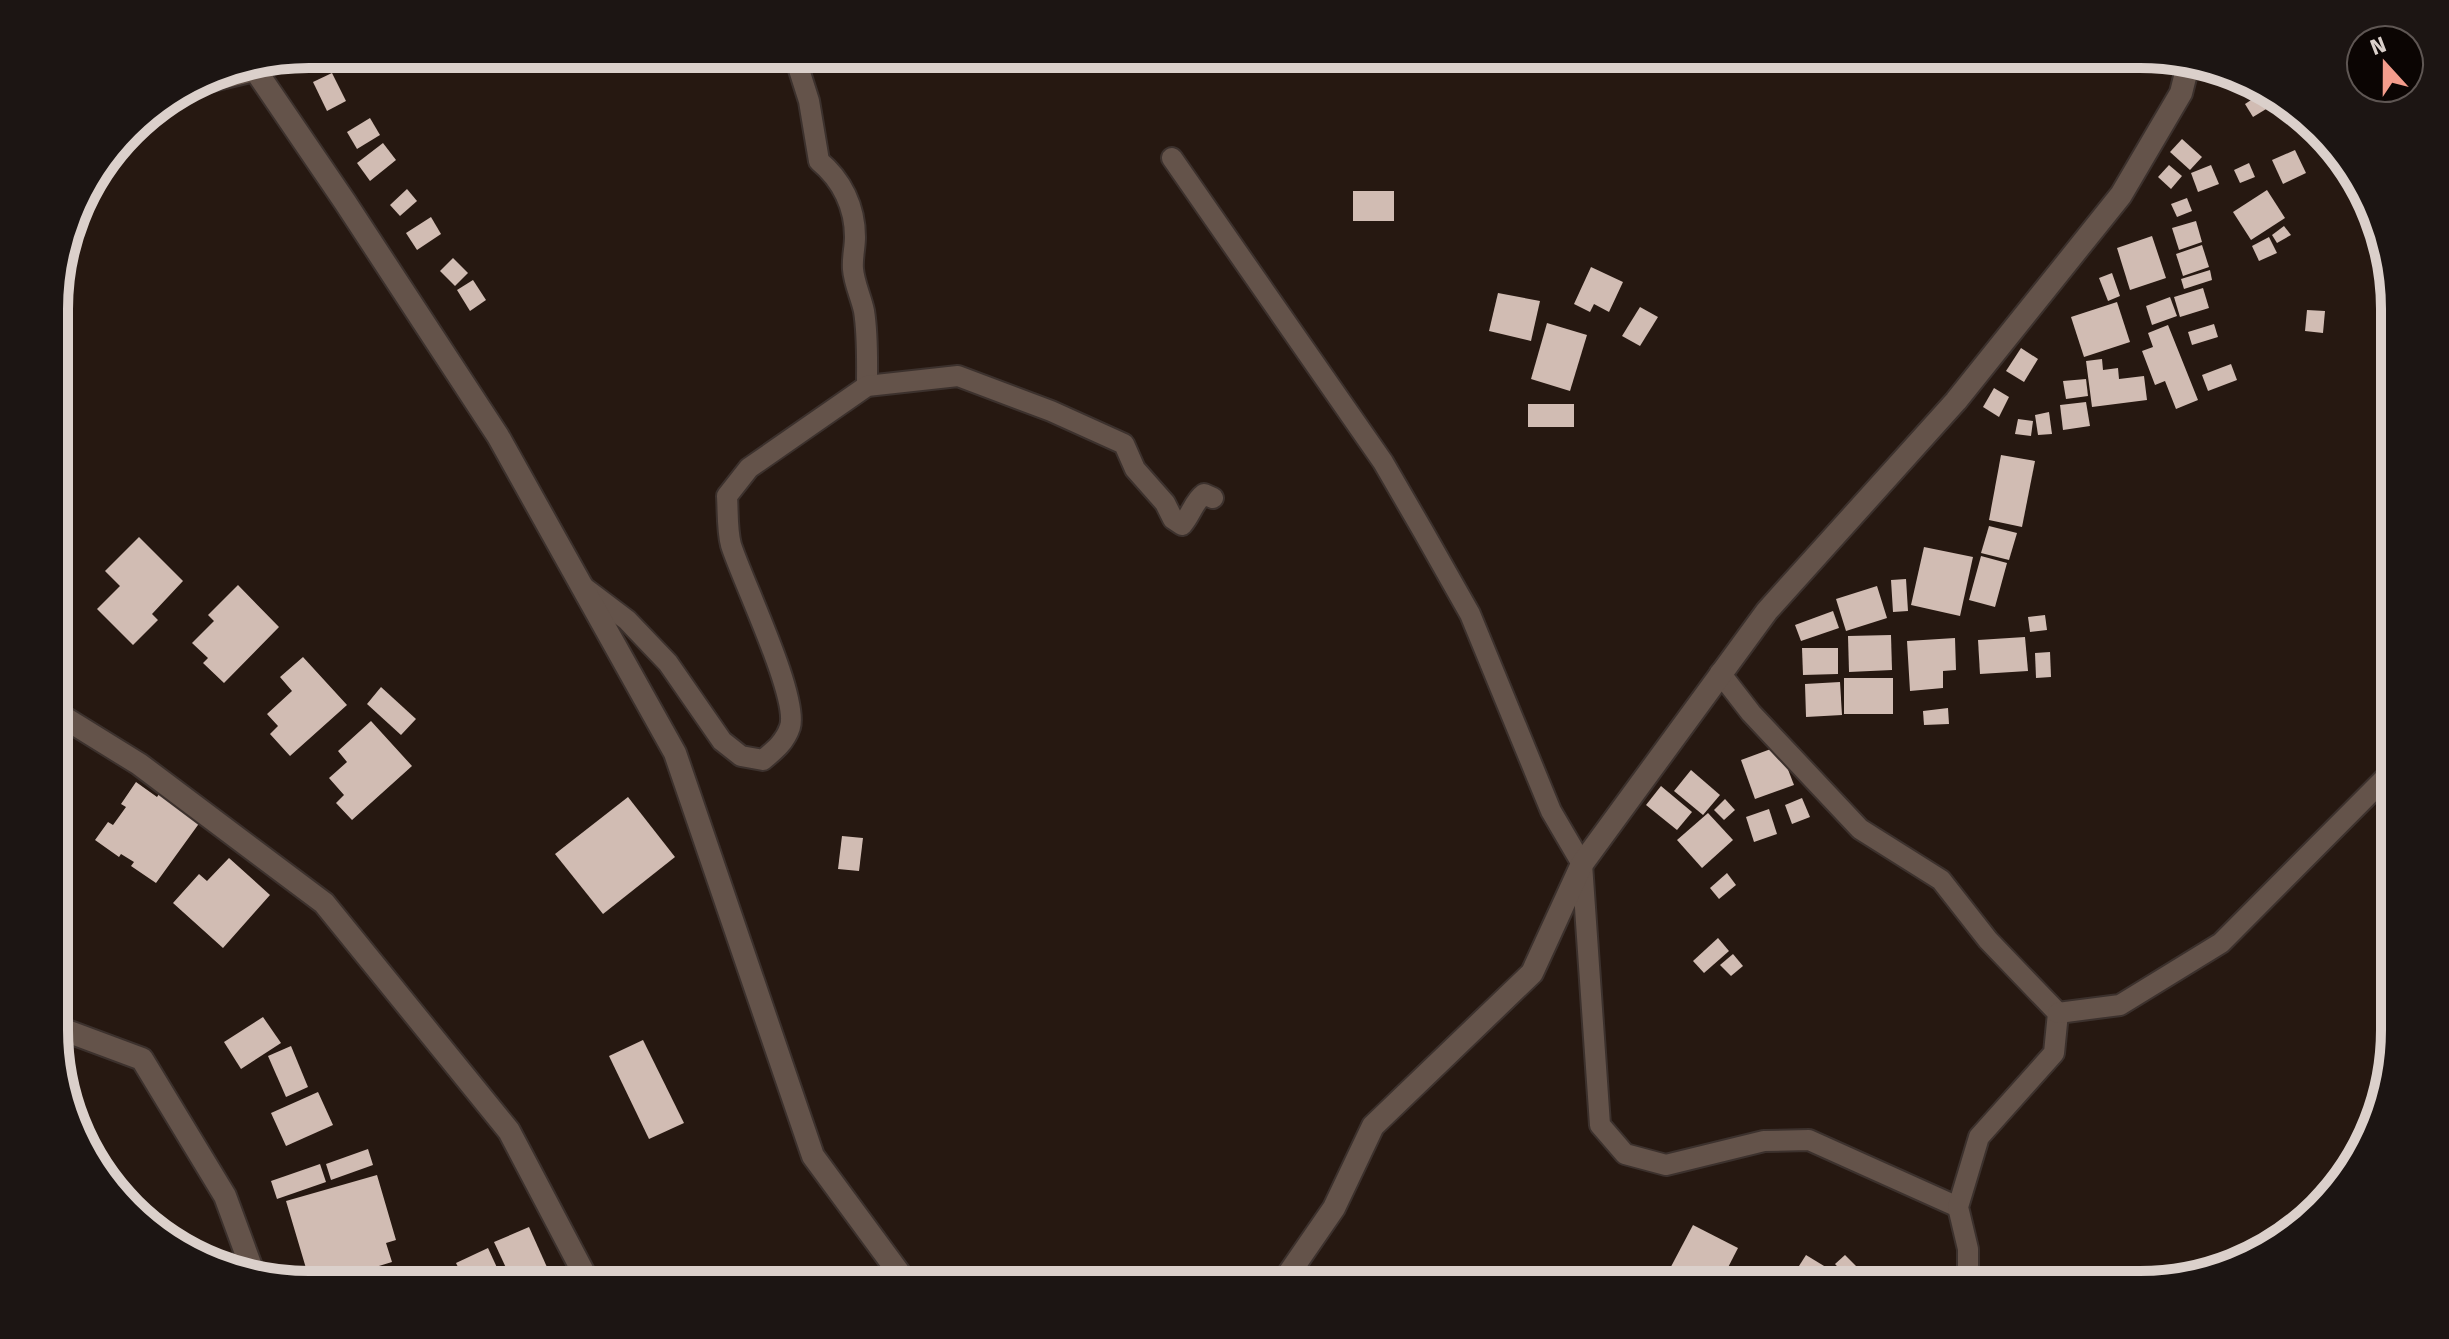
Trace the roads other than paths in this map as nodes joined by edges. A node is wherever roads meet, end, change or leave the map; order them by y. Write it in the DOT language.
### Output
graph roads {
  1 [pos="799,69"];
  2 [pos="2186,73"];
  3 [pos="255,75"];
  4 [pos="1172,158"];
  5 [pos="867,386"];
  6 [pos="1213,498"];
  7 [pos="582,586"];
  8 [pos="1720,673"];
  9 [pos="68,720"];
  10 [pos="2381,782"];
  11 [pos="1582,864"];
  12 [pos="2058,1013"];
  13 [pos="68,1032"];
  14 [pos="1958,1207"];
  15 [pos="250,1264"];
  16 [pos="1291,1270"];
  17 [pos="1968,1270"];
  18 [pos="583,1271"];
  19 [pos="897,1271"];
  1 -- 5 [label="lane"];
  2 -- 8 [label="street"];
  3 -- 7 [label="street"];
  4 -- 11 [label="lane"];
  5 -- 6 [label="lane"];
  5 -- 7 [label="lane"];
  7 -- 19 [label="street"];
  8 -- 11 [label="street"];
  8 -- 12 [label="lane"];
  9 -- 18 [label="street"];
  10 -- 12 [label="lane"];
  11 -- 14 [label="lane"];
  11 -- 16 [label="street"];
  12 -- 14 [label="lane"];
  13 -- 15 [label="street"];
  14 -- 17 [label="lane"];
}
